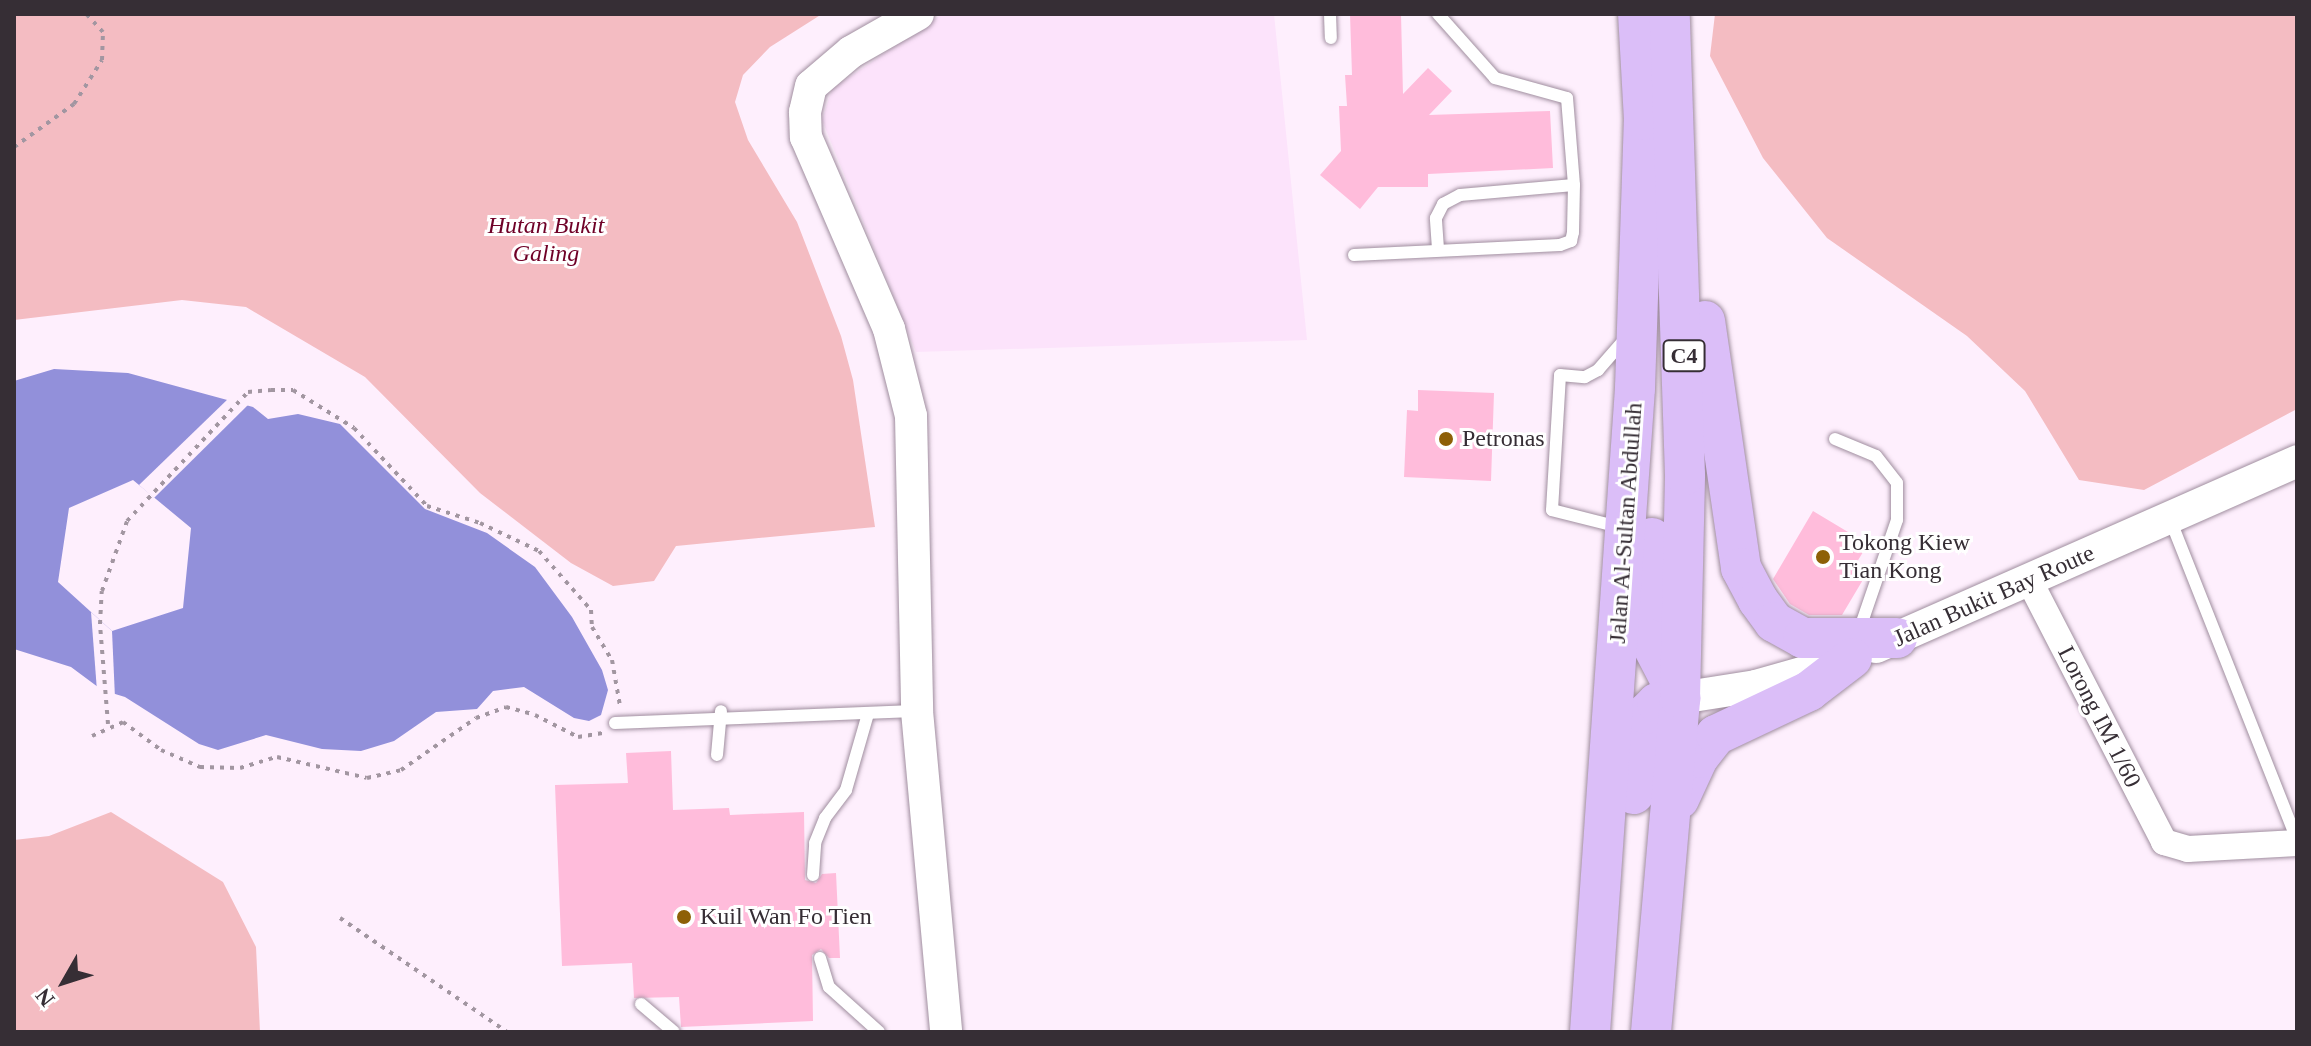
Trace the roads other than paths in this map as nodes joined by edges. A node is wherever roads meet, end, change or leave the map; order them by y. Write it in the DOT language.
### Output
graph roads {
  1 [pos="918,14"];
  2 [pos="1330,14"];
  3 [pos="1438,14"];
  4 [pos="1638,14"];
  5 [pos="1670,14"];
  6 [pos="1331,38"];
  7 [pos="1660,115"];
  8 [pos="1574,185"];
  9 [pos="1438,249"];
  10 [pos="1354,255"];
  11 [pos="1636,321"];
  12 [pos="1835,439"];
  13 [pos="2297,461"];
  14 [pos="2170,519"];
  15 [pos="1626,528"];
  16 [pos="2029,580"];
  17 [pos="1897,638"];
  18 [pos="1854,649"];
  19 [pos="1680,698"];
  20 [pos="917,711"];
  21 [pos="721,714"];
  22 [pos="868,714"];
  23 [pos="615,723"];
  24 [pos="717,755"];
  25 [pos="1670,820"];
  26 [pos="2297,841"];
  27 [pos="813,875"];
  28 [pos="820,958"];
  29 [pos="641,1004"];
  30 [pos="674,1032"];
  31 [pos="879,1032"];
  32 [pos="946,1032"];
  33 [pos="1590,1032"];
  34 [pos="1615,1032"];
  35 [pos="1651,1032"];
  1 -- 20 [label="street"];
  2 -- 6 [label="lane"];
  3 -- 8 [label="lane"];
  4 -- 7 [label="main road, Jalan Al-Sultan Abdullah / C4"];
  5 -- 7 [label="main road, Jalan Al-Sultan Abdullah / C4"];
  7 -- 11 [label="main road, Jalan Al-Sultan Abdullah / C4"];
  7 -- 18 [label="main road"];
  7 -- 19 [label="main road"];
  8 -- 9 [label="lane"];
  8 -- 9 [label="lane"];
  9 -- 10 [label="lane"];
  11 -- 15 [label="main road, Jalan Al-Sultan Abdullah / C4"];
  11 -- 15 [label="lane"];
  12 -- 18 [label="lane"];
  13 -- 14 [label="street, Jalan Bukit Bay Route"];
  14 -- 16 [label="street, Jalan Bukit Bay Route"];
  14 -- 26 [label="lane"];
  15 -- 33 [label="main road, Jalan Al-Sultan Abdullah / C4"];
  16 -- 17 [label="street, Jalan Bukit Bay Route"];
  16 -- 26 [label="street, Lorong IM 1/60"];
  17 -- 18 [label="main road"];
  18 -- 19 [label="street"];
  18 -- 25 [label="main road"];
  19 -- 25 [label="main road"];
  19 -- 34 [label="main road"];
  20 -- 22 [label="lane"];
  20 -- 32 [label="street"];
  21 -- 22 [label="lane"];
  21 -- 23 [label="lane"];
  21 -- 24 [label="lane"];
  22 -- 27 [label="lane"];
  25 -- 35 [label="main road"];
  28 -- 31 [label="lane"];
  29 -- 30 [label="lane"];
}
